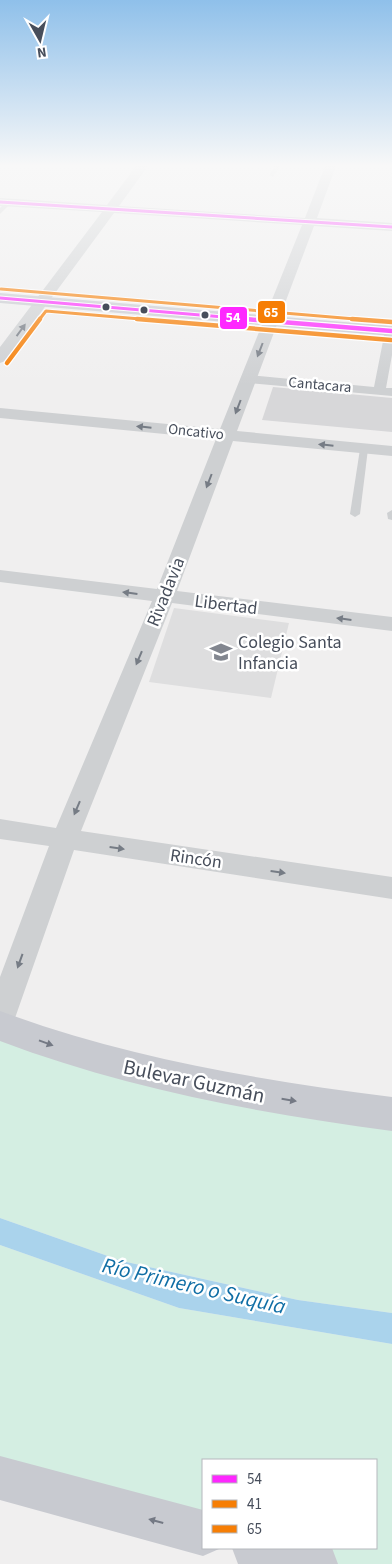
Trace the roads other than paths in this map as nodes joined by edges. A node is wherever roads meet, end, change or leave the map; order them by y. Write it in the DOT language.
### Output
graph roads {
  1 [pos="88,239"];
  2 [pos="303,239"];
  3 [pos="0,298"];
  4 [pos="42,302"];
  5 [pos="271,321"];
  6 [pos="392,329"];
  7 [pos="0,358"];
  8 [pos="249,379"];
  9 [pos="379,391"];
  10 [pos="392,392"];
  11 [pos="0,413"];
  12 [pos="227,435"];
  13 [pos="364,449"];
  14 [pos="392,451"];
  15 [pos="392,513"];
  16 [pos="354,514"];
  17 [pos="391,517"];
  18 [pos="0,576"];
  19 [pos="164,597"];
  20 [pos="392,624"];
  21 [pos="0,829"];
  22 [pos="64,840"];
  23 [pos="392,888"];
  24 [pos="0,1018"];
  25 [pos="0,1026"];
  26 [pos="392,1114"];
  27 [pos="0,1478"];
  28 [pos="202,1534"];
  29 [pos="259,1549"];
  30 [pos="314,1564"];
  1 -- 4 [label="street"];
  2 -- 5 [label="street, Rivadavia"];
  3 -- 4 [label="main road"];
  4 -- 5 [label="main road"];
  7 -- 4 [label="street, one-way"];
  5 -- 6 [label="main road"];
  5 -- 8 [label="street, Rivadavia, one-way"];
  6 -- 9 [label="street"];
  8 -- 9 [label="street, Cantacara"];
  8 -- 12 [label="street, Rivadavia, one-way"];
  9 -- 10 [label="street, Cantacara"];
  12 -- 11 [label="street, Oncativo, one-way"];
  13 -- 12 [label="street, Oncativo, one-way"];
  12 -- 19 [label="street, Rivadavia, one-way"];
  13 -- 14 [label="street, Oncativo"];
  13 -- 16 [label="lane"];
  15 -- 17 [label="lane"];
  19 -- 18 [label="street, Libertad, one-way"];
  20 -- 19 [label="street, Libertad, one-way"];
  19 -- 22 [label="street, Rivadavia, one-way"];
  21 -- 22 [label="street, Rincón"];
  22 -- 23 [label="street, Rincón, one-way"];
  22 -- 24 [label="street, Rivadavia, one-way"];
  25 -- 26 [label="main road, Bulevar Guzmán, one-way"];
  28 -- 27 [label="main road, one-way"];
  29 -- 30 [label="main road"];
}
